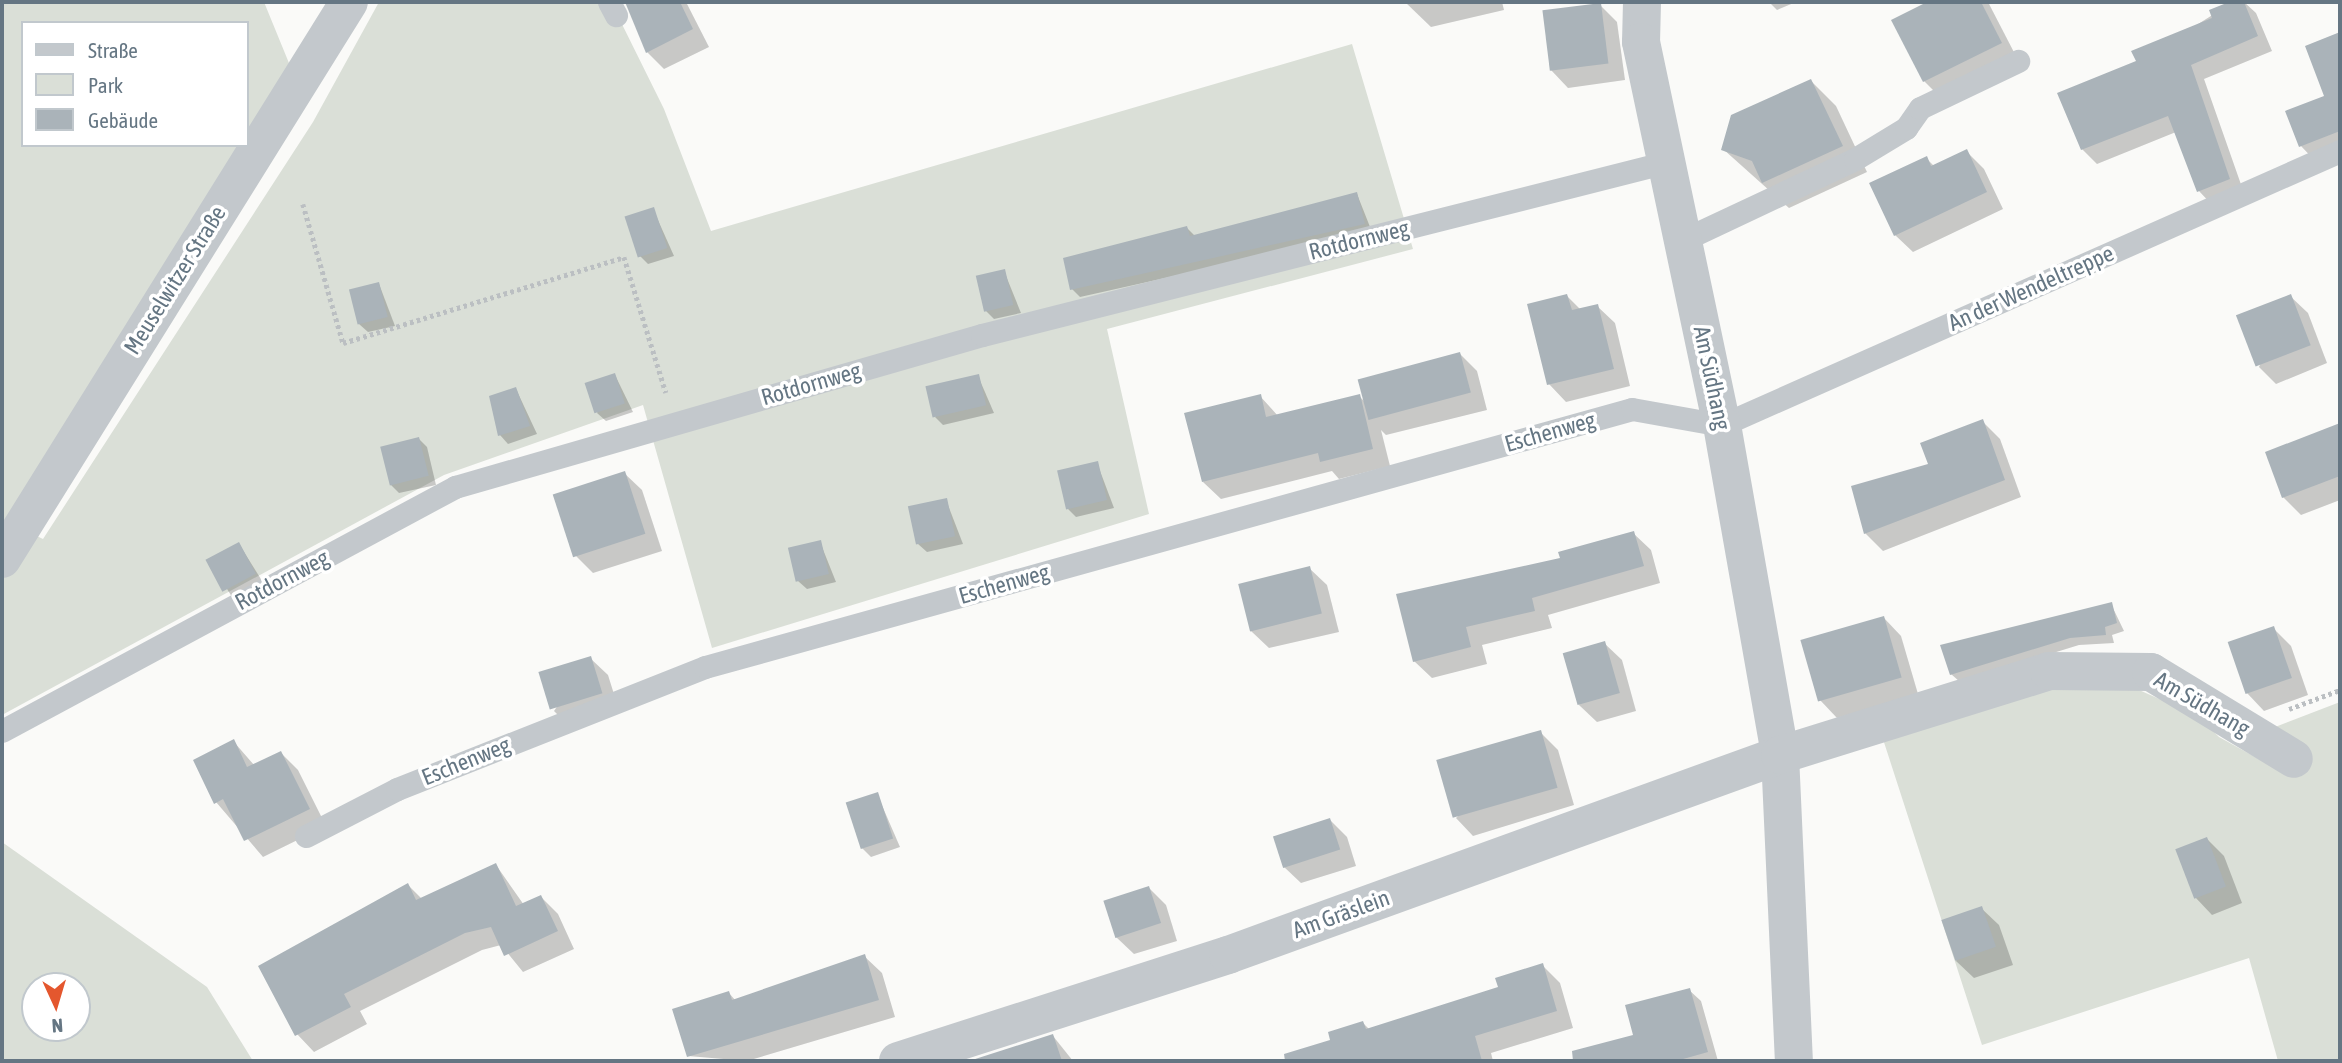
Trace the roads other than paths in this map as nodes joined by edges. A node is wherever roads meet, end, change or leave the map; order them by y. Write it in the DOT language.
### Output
graph roads {
  1 [pos="349,2"];
  2 [pos="1642,2"];
  3 [pos="2018,61"];
  4 [pos="2340,151"];
  5 [pos="1667,162"];
  6 [pos="1683,240"];
  7 [pos="1722,425"];
  8 [pos="2,558"];
  9 [pos="2,731"];
  10 [pos="1780,755"];
  11 [pos="2294,759"];
  12 [pos="306,836"];
  13 [pos="898,1061"];
  14 [pos="1794,1061"];
  1 -- 8 [label="street, Meuselwitzer Straße"];
  2 -- 5 [label="street, Am Südhang"];
  3 -- 6 [label="lane"];
  4 -- 7 [label="lane, An der Wendeltreppe"];
  5 -- 6 [label="street, Am Südhang"];
  5 -- 9 [label="lane, Rotdornweg"];
  6 -- 7 [label="street, Am Südhang"];
  7 -- 10 [label="street, Am Südhang"];
  7 -- 12 [label="lane, Eschenweg"];
  10 -- 11 [label="street, Am Südhang"];
  10 -- 13 [label="street, Am Gräslein"];
  10 -- 14 [label="street, Am Südhang"];
}
